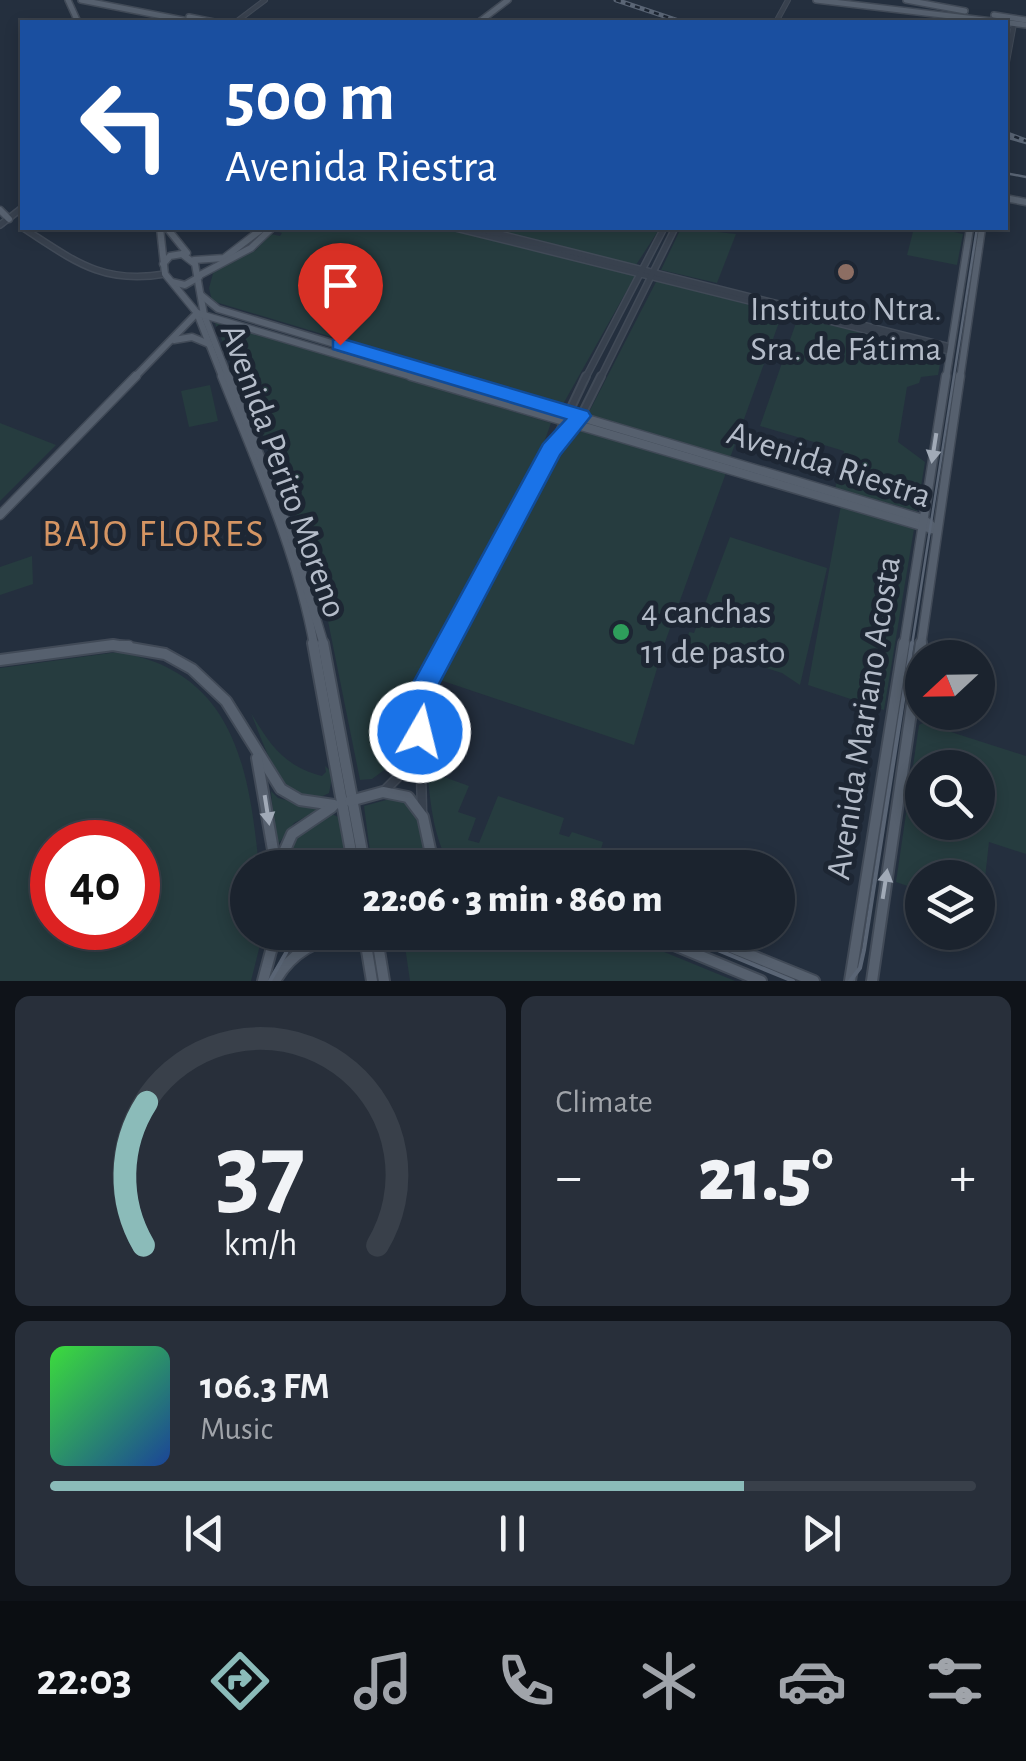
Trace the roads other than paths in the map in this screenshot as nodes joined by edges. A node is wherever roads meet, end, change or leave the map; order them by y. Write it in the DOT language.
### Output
graph roads {
  1 [pos="82,0"];
  2 [pos="112,0"];
  3 [pos="265,0"];
  4 [pos="508,0"];
  5 [pos="816,0"];
  6 [pos="906,0"];
  7 [pos="959,0"];
  8 [pos="966,12"];
  9 [pos="959,13"];
  10 [pos="184,20"];
  11 [pos="205,20"];
  12 [pos="239,20"];
  13 [pos="482,20"];
  14 [pos="994,20"];
  15 [pos="1008,23"];
  16 [pos="1026,23"];
  17 [pos="1014,24"];
  18 [pos="1008,57"];
  19 [pos="3,215"];
  20 [pos="0,225"];
  21 [pos="28,230"];
  22 [pos="163,230"];
  23 [pos="165,230"];
  24 [pos="261,230"];
  25 [pos="270,230"];
  26 [pos="464,230"];
  27 [pos="484,230"];
  28 [pos="663,230"];
  29 [pos="674,230"];
  30 [pos="970,230"];
  31 [pos="982,230"];
  32 [pos="192,258"];
  33 [pos="164,264"];
  34 [pos="641,272"];
  35 [pos="652,274"];
  36 [pos="200,276"];
  37 [pos="167,277"];
  38 [pos="202,295"];
  39 [pos="205,315"];
  40 [pos="281,332"];
  41 [pos="170,342"];
  42 [pos="210,344"];
  43 [pos="950,349"];
  44 [pos="962,352"];
  45 [pos="566,415"];
  46 [pos="579,420"];
  47 [pos="551,450"];
  48 [pos="0,515"];
  49 [pos="922,523"];
  50 [pos="936,530"];
  51 [pos="0,660"];
  52 [pos="426,683"];
  53 [pos="256,754"];
  54 [pos="383,792"];
  55 [pos="344,802"];
  56 [pos="422,817"];
  57 [pos="273,850"];
  58 [pos="284,850"];
  59 [pos="351,850"];
  60 [pos="359,850"];
  61 [pos="431,850"];
  62 [pos="271,950"];
  63 [pos="300,950"];
  64 [pos="367,950"];
  65 [pos="379,950"];
  66 [pos="686,950"];
  67 [pos="738,950"];
  68 [pos="263,981"];
  69 [pos="275,981"];
  70 [pos="372,981"];
  71 [pos="384,981"];
  72 [pos="760,981"];
  73 [pos="814,981"];
  74 [pos="850,981"];
  75 [pos="872,981"];
  1 -- 10 [label="main road"];
  2 -- 11 [label="main road"];
  3 -- 12 [label="street"];
  4 -- 13 [label="main road"];
  5 -- 9 [label="main road"];
  6 -- 9 [label="main road"];
  7 -- 8 [label="main road"];
  7 -- 9 [label="main road"];
  8 -- 9 [label="main road"];
  8 -- 16 [label="main road"];
  9 -- 14 [label="main road"];
  15 -- 17 [label="main road"];
  16 -- 17 [label="main road"];
  17 -- 18 [label="street"];
  19 -- 20 [label="street"];
  21 -- 37 [label="street"];
  22 -- 33 [label="main road"];
  23 -- 32 [label="main road"];
  24 -- 32 [label="main road"];
  25 -- 36 [label="main road"];
  26 -- 34 [label="street"];
  27 -- 34 [label="street"];
  28 -- 34 [label="street"];
  29 -- 35 [label="street"];
  30 -- 43 [label="main road, Avenida Mariano Acosta"];
  31 -- 44 [label="main road, Avenida Mariano Acosta"];
  32 -- 33 [label="main road"];
  32 -- 36 [label="main road"];
  33 -- 37 [label="main road"];
  34 -- 35 [label="street"];
  34 -- 45 [label="street"];
  35 -- 43 [label="street"];
  35 -- 46 [label="street"];
  36 -- 37 [label="main road"];
  36 -- 38 [label="main road, Avenida Perito Moreno"];
  37 -- 39 [label="main road, Avenida Perito Moreno"];
  38 -- 39 [label="main road, Avenida Perito Moreno"];
  38 -- 40 [label="main road, Avenida Riestra"];
  39 -- 40 [label="main road, Avenida Riestra"];
  39 -- 41 [label="main road"];
  39 -- 42 [label="main road, Avenida Perito Moreno"];
  39 -- 55 [label="main road, Avenida Perito Moreno"];
  40 -- 45 [label="main road, Avenida Riestra"];
  41 -- 42 [label="main road"];
  41 -- 48 [label="main road"];
  42 -- 55 [label="main road, Avenida Perito Moreno"];
  43 -- 44 [label="main road"];
  43 -- 49 [label="main road, Avenida Mariano Acosta, one-way"];
  44 -- 50 [label="main road, Avenida Mariano Acosta"];
  45 -- 46 [label="main road, Avenida Riestra"];
  45 -- 47 [label="street"];
  46 -- 47 [label="street"];
  46 -- 49 [label="main road, Avenida Riestra"];
  47 -- 52 [label="street"];
  49 -- 50 [label="main road, Avenida Riestra"];
  49 -- 74 [label="main road, Avenida Mariano Acosta"];
  75 -- 50 [label="main road, Avenida Mariano Acosta, one-way"];
  51 -- 53 [label="main road"];
  52 -- 54 [label="street"];
  52 -- 56 [label="street"];
  53 -- 55 [label="main road"];
  53 -- 57 [label="main road, one-way"];
  54 -- 55 [label="main road"];
  54 -- 56 [label="main road"];
  55 -- 58 [label="main road"];
  55 -- 59 [label="main road, Avenida Perito Moreno"];
  55 -- 60 [label="main road, Avenida Perito Moreno"];
  56 -- 61 [label="main road"];
  62 -- 68 [label="main road"];
  63 -- 69 [label="main road"];
  64 -- 70 [label="main road"];
  65 -- 71 [label="main road"];
  66 -- 72 [label="main road"];
  67 -- 73 [label="main road"];
}
